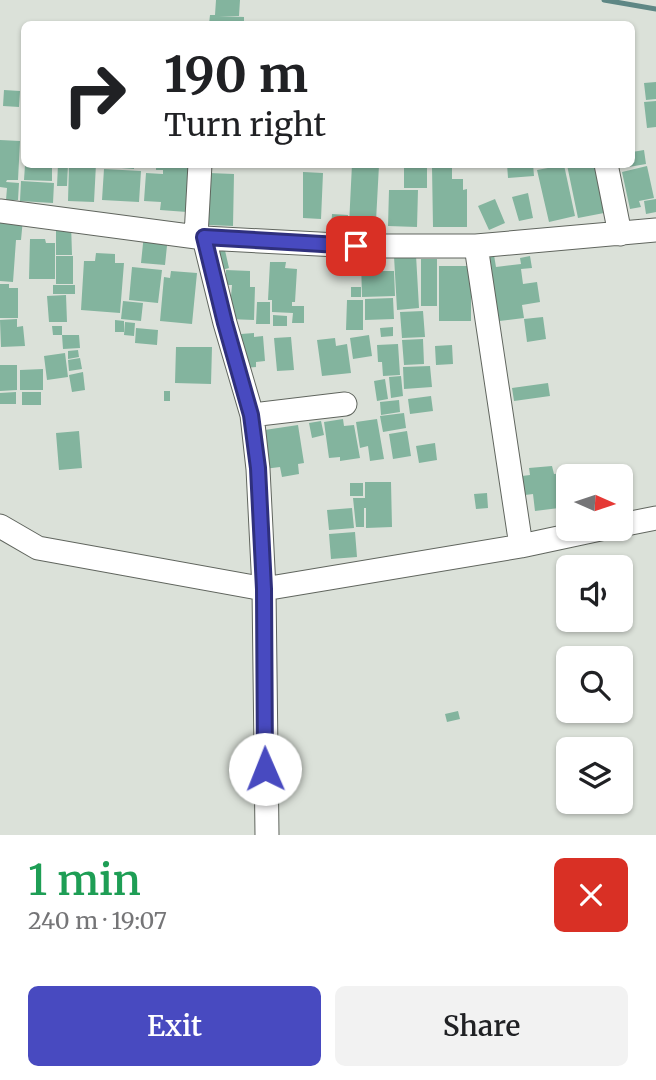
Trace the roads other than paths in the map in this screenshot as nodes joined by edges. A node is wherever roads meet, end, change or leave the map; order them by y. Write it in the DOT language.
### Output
graph roads {
  1 [pos="200,168"];
  2 [pos="607,168"];
  3 [pos="0,211"];
  4 [pos="656,230"];
  5 [pos="620,234"];
  6 [pos="200,237"];
  7 [pos="476,246"];
  8 [pos="345,404"];
  9 [pos="251,415"];
  10 [pos="656,518"];
  11 [pos="634,522"];
  12 [pos="0,526"];
  13 [pos="556,538"];
  14 [pos="521,546"];
  15 [pos="264,589"];
  16 [pos="267,835"];
  1 -- 6 [label="street"];
  2 -- 5 [label="street"];
  3 -- 6 [label="street"];
  4 -- 5 [label="street"];
  5 -- 7 [label="street"];
  6 -- 7 [label="street"];
  6 -- 9 [label="street"];
  7 -- 14 [label="street"];
  8 -- 9 [label="street"];
  9 -- 15 [label="street"];
  10 -- 11 [label="street"];
  12 -- 15 [label="street"];
  13 -- 14 [label="street"];
  14 -- 15 [label="street"];
  15 -- 16 [label="street"];
}
